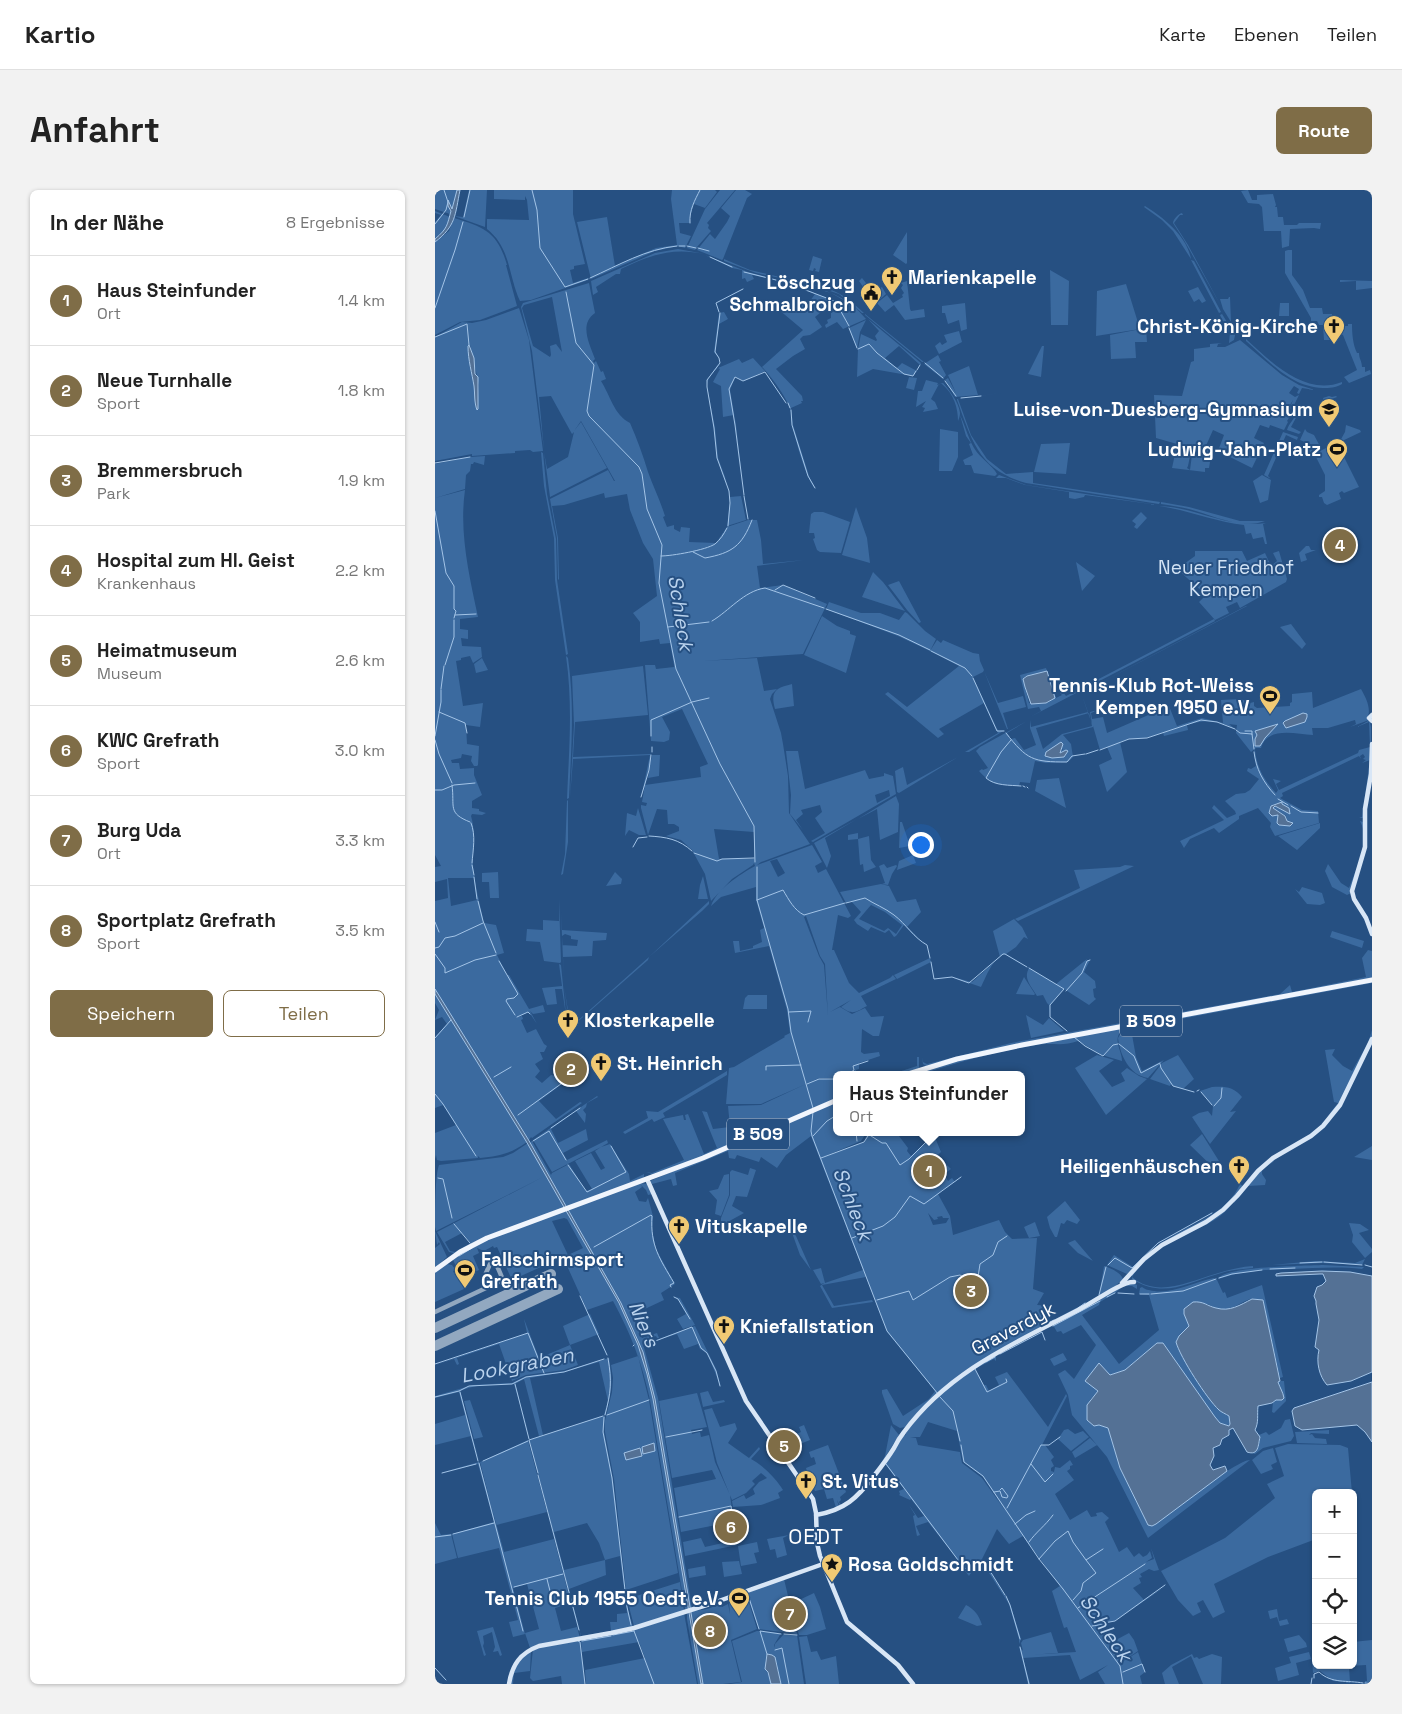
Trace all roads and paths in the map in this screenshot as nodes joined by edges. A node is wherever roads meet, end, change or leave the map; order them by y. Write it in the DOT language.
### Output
graph roads {
  1 [pos="1372,715"];
  2 [pos="1372,721"];
  3 [pos="1372,744"];
  4 [pos="1372,934"];
  5 [pos="1372,980"];
  6 [pos="1372,1039"];
  7 [pos="918,1071"];
  8 [pos="833,1102"];
  9 [pos="648,1181"];
  10 [pos="435,1270"];
  11 [pos="1134,1282"];
  12 [pos="1119,1286"];
  13 [pos="817,1515"];
  14 [pos="823,1564"];
  15 [pos="509,1684"];
  16 [pos="913,1684"];
  1 -- 2 [label="main road"];
  3 -- 4 [label="main road"];
  5 -- 7 [label="main road, B 509"];
  6 -- 12 [label="main road"];
  8 -- 9 [label="main road, B 509"];
  9 -- 10 [label="main road, B 509"];
  9 -- 13 [label="main road"];
  11 -- 12 [label="main road"];
  12 -- 13 [label="main road, Graverdyk"];
  13 -- 14 [label="main road"];
  14 -- 15 [label="main road"];
  14 -- 16 [label="main road"];
}
